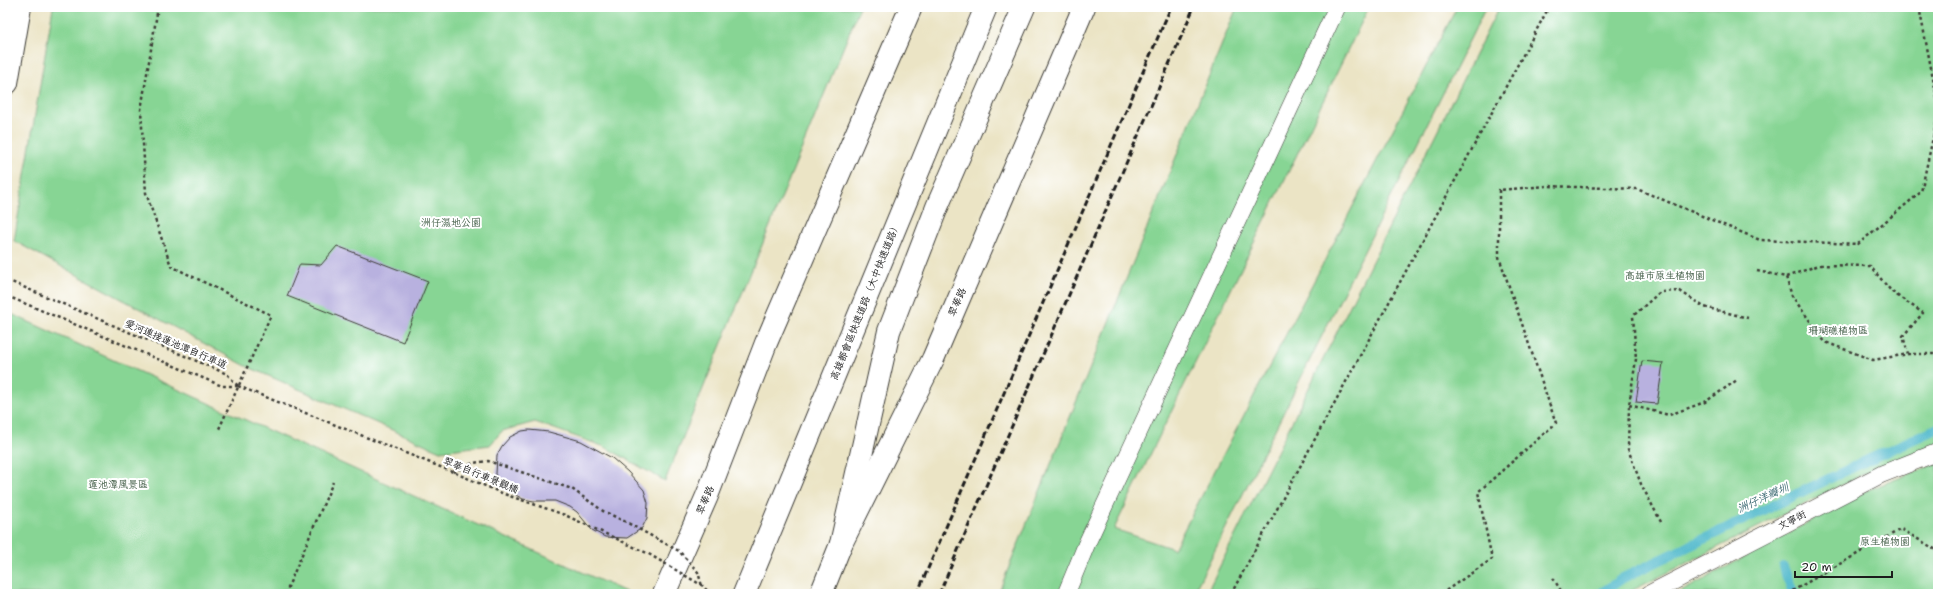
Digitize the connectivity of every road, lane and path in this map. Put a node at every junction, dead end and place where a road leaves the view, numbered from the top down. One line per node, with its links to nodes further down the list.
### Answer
1 (20, 7): 10 (main road)
2 (158, 7): 21 (path)
3 (911, 7): 35 (main road, 翠華路)
4 (986, 7): 32 (main road, 高雄都會區快速道路（大中快速道路）)
5 (1024, 7): 28 (main road)
6 (1084, 7): 28 (main road, 翠華路)
7 (1336, 7): 38 (lane)
8 (1549, 7): 39 (path)
9 (1919, 7): 11 (path)
10 (7, 83)
11 (1938, 102)
12 (1938, 114): 40 (path)
13 (1757, 271): 14 (path)
14 (1786, 277): 18 (path); 18 (path)
15 (7, 280): 21 (path, 愛河連接蓮池潭自行車道)
16 (7, 296): 21 (path, 愛河連接蓮池潭自行車道)
17 (1748, 318): 22 (path)
18 (1908, 354): 19 (path)
19 (1938, 354)
20 (1737, 380): 22 (path)
21 (238, 386): 23 (path); 25 (path, 翠華自行車景觀橋, bridge)
22 (1629, 405): 27 (path)
23 (218, 431)
24 (1938, 452): 41 (lane, 文寧街)
25 (453, 472): 31 (path, 翠華自行車景觀橋, bridge); 31 (path, bridge)
26 (333, 482): 34 (path)
27 (1661, 522)
28 (841, 544): 37 (main road, 翠華路)
29 (1938, 551): 42 (path)
30 (1553, 578): 33 (path)
31 (703, 586): 36 (path, 翠華自行車景觀橋, bridge)
32 (746, 588)
33 (1562, 593)
34 (285, 594)
35 (664, 594)
36 (710, 594)
37 (821, 594)
38 (1066, 594)
39 (1231, 594)
40 (1441, 594)
41 (1649, 594)
42 (1787, 594)

